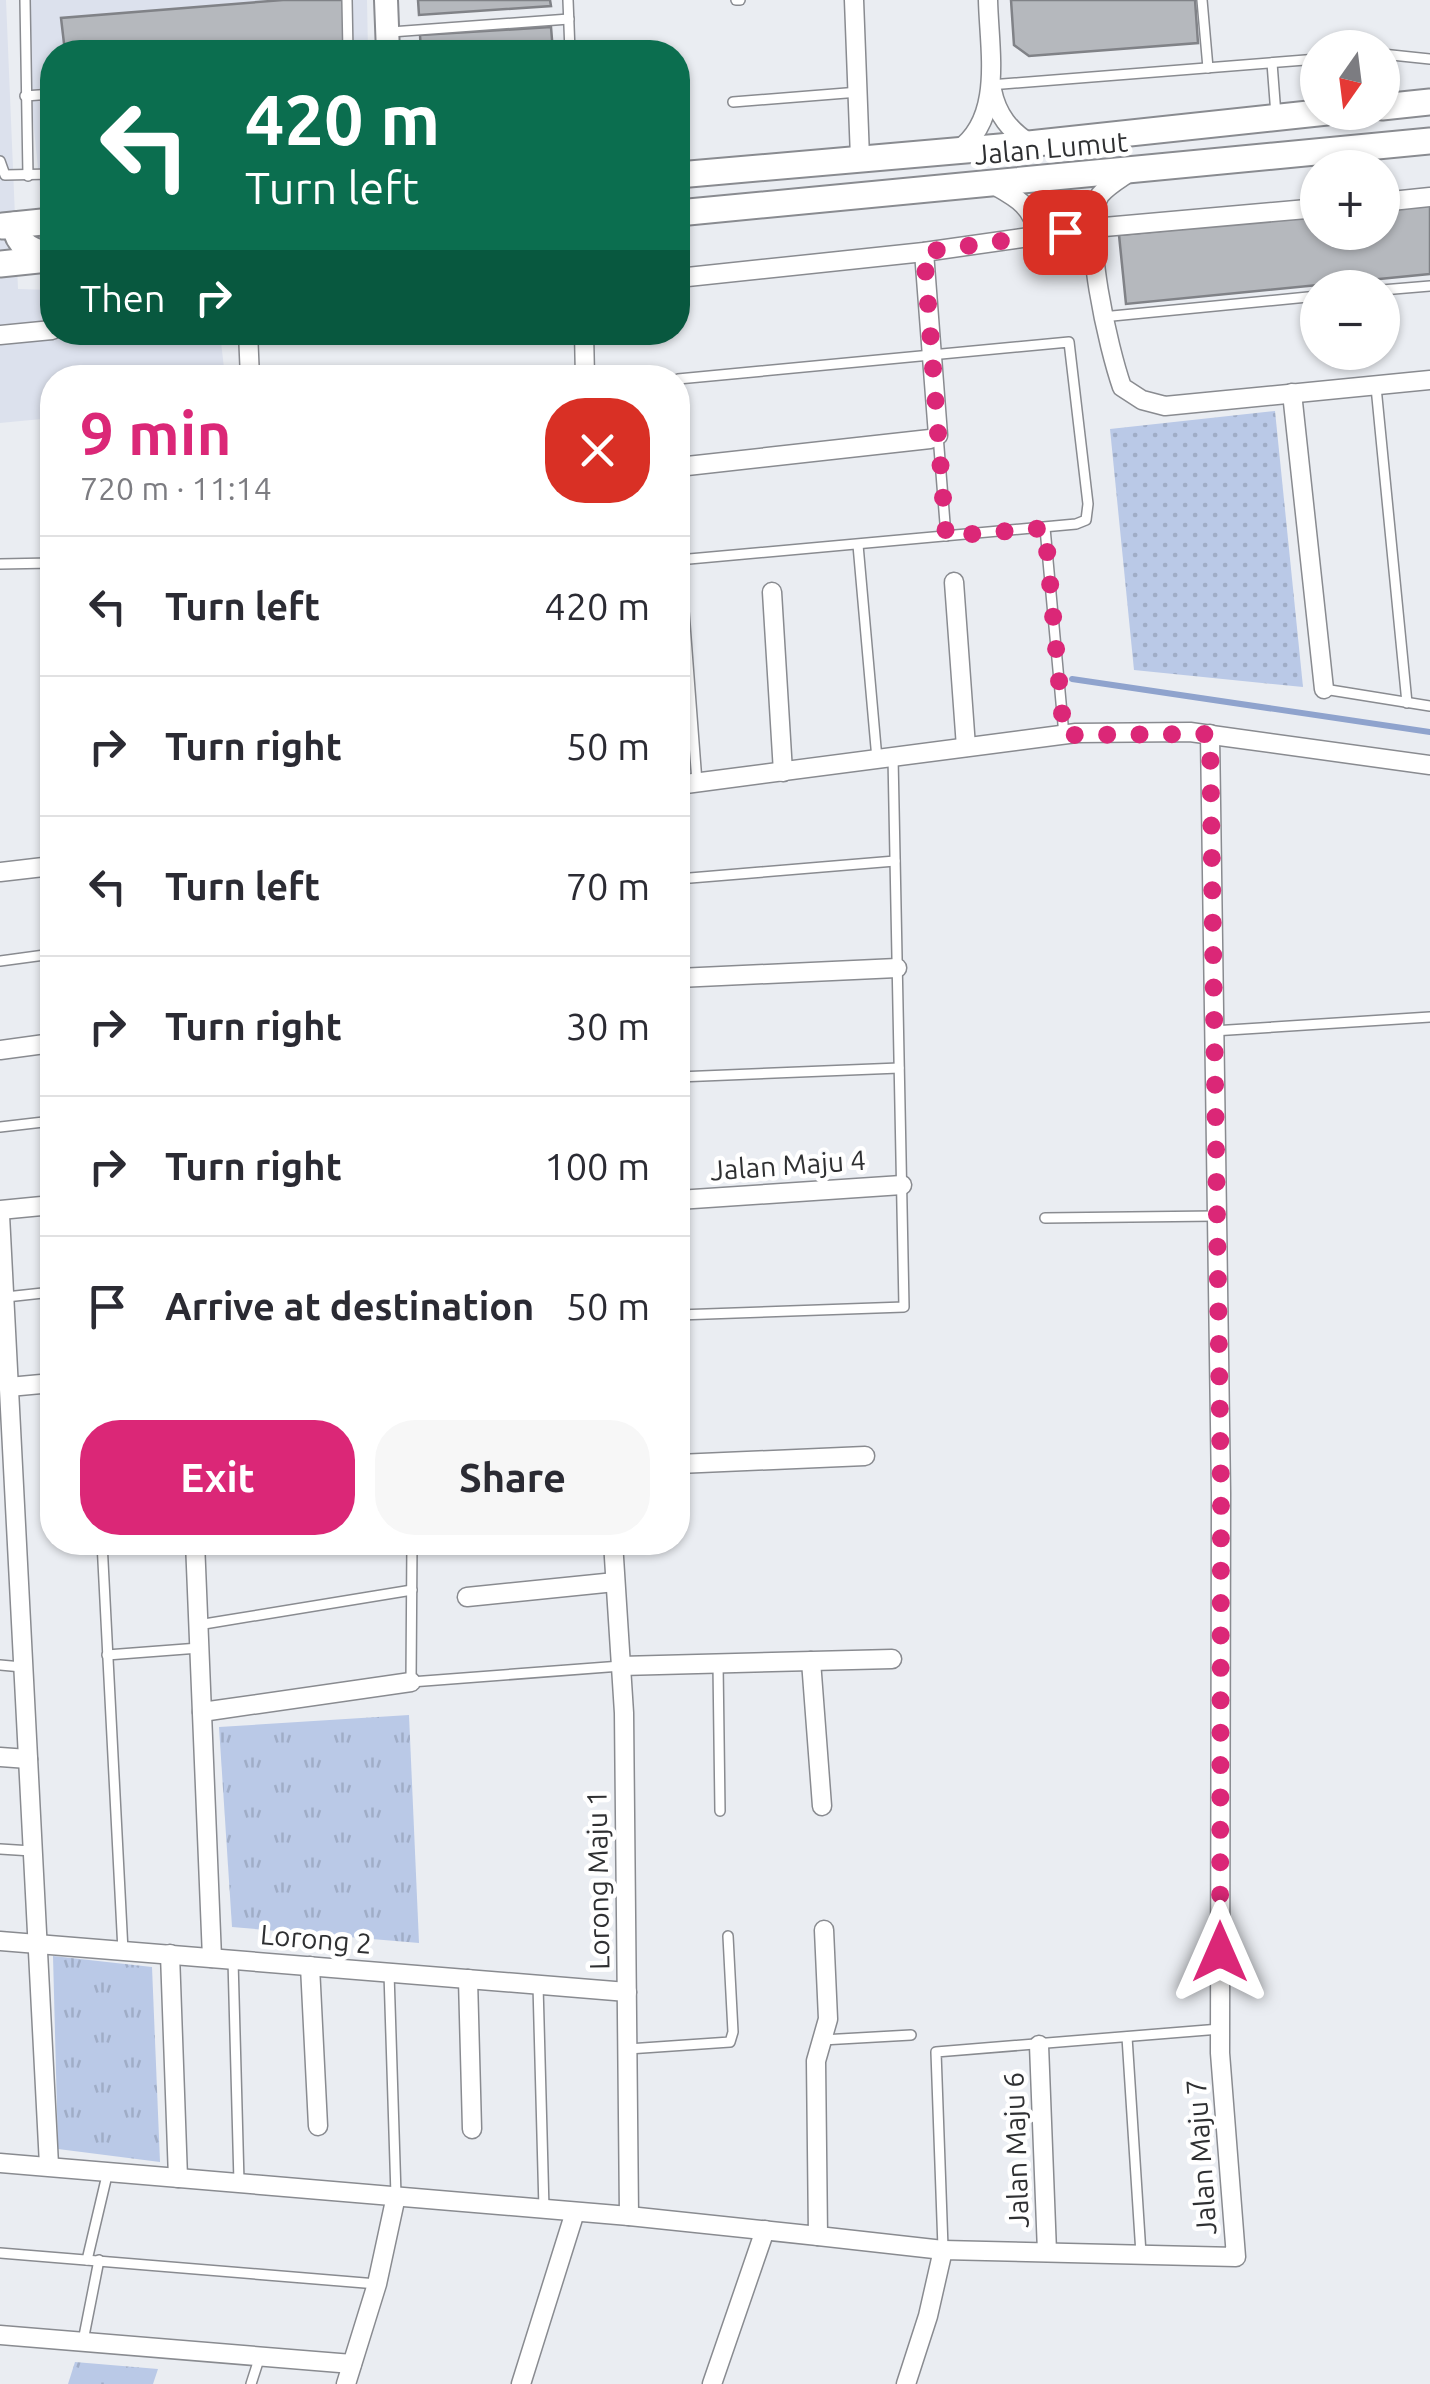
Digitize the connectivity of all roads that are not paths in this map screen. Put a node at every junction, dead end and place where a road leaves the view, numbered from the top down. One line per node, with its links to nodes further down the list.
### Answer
1 (25, 0): 21 (lane)
2 (347, 0): 9 (lane)
3 (386, 0): 10 (street)
4 (568, 0): 8 (lane)
5 (854, 0): 19 (street)
6 (988, 0): 18 (street)
7 (1202, 0): 17 (lane)
8 (568, 18): 11 (lane); 12 (lane)
9 (348, 40)
10 (388, 40)
11 (403, 40)
12 (569, 40)
13 (1400, 56): 14 (lane)
14 (1430, 59)
15 (1300, 61): 16 (lane)
16 (1272, 63): 17 (lane); 26 (lane)
17 (1208, 68): 18 (lane)
18 (990, 85): 28 (street); 29 (street)
19 (859, 92): 22 (lane); 30 (street)
20 (40, 95): 21 (lane)
21 (25, 96): 35 (lane)
22 (732, 102)
23 (1430, 102): 24 (main road)
24 (1400, 105)
25 (1300, 115): 26 (main road, Jalan Lumut)
26 (1276, 118): 28 (main road, Jalan Lumut)
27 (1430, 141): 32 (main road, Jalan Lumut)
28 (1031, 144): 29 (main road, Jalan Lumut)
29 (958, 150): 30 (main road, Jalan Lumut)
30 (860, 158): 33 (main road, Jalan Lumut)
31 (0, 161): 35 (lane)
32 (1131, 171): 36 (main road, Jalan Lumut); 43 (street)
33 (690, 174)
34 (40, 175): 35 (lane)
35 (28, 176)
36 (992, 184): 40 (main road, Jalan Lumut); 44 (street)
37 (1430, 198): 38 (street)
38 (1400, 200)
39 (1300, 210): 43 (street)
40 (690, 213)
41 (40, 222): 42 (main road)
42 (8, 225): 46 (main road)
43 (1093, 228): 44 (street); 53 (street)
44 (1037, 234): 45 (street)
45 (924, 252): 49 (street); 56 (street)
46 (40, 253)
47 (40, 259): 48 (main road)
48 (0, 264)
49 (690, 277)
50 (1430, 286): 51 (lane)
51 (1400, 288)
52 (1300, 298): 53 (lane)
53 (1102, 317): 60 (street)
54 (40, 331): 55 (street)
55 (0, 334)
56 (933, 354): 57 (lane); 61 (street); 63 (lane)
57 (690, 378)
58 (1430, 380): 59 (street)
59 (1376, 386): 60 (street); 73 (lane)
60 (1292, 393): 71 (street)
61 (938, 435): 62 (street); 64 (lane)
62 (690, 466)
63 (1045, 528): 64 (lane); 76 (lane)
64 (946, 536): 65 (lane)
65 (858, 545): 66 (lane); 78 (lane)
66 (690, 559)
67 (40, 563): 68 (lane)
68 (0, 564)
69 (954, 582): 77 (street)
70 (772, 592): 80 (street)
71 (1324, 689): 73 (lane)
72 (690, 696): 81 (lane)
73 (1407, 702): 74 (lane)
74 (1430, 706)
75 (1210, 734): 76 (street); 79 (street); 92 (street, Jalan Maju 7)
76 (1064, 735): 77 (street)
77 (966, 748): 78 (street)
78 (885, 758): 80 (street); 83 (lane)
79 (1430, 765)
80 (783, 772): 81 (street)
81 (697, 782): 82 (street)
82 (690, 783)
83 (895, 861): 86 (lane); 89 (lane)
84 (40, 867): 85 (street)
85 (0, 872)
86 (690, 878)
87 (40, 956): 88 (lane)
88 (0, 961)
89 (897, 968): 90 (street); 95 (lane)
90 (690, 977)
91 (1430, 1017): 92 (lane)
92 (1213, 1031): 102 (street, Jalan Maju 7)
93 (40, 1045): 94 (street)
94 (0, 1050)
95 (900, 1068): 96 (lane); 99 (lane)
96 (690, 1076)
97 (40, 1122): 98 (lane)
98 (0, 1127)
99 (902, 1185): 100 (street, Jalan Maju 4); 107 (lane)
100 (690, 1199)
101 (40, 1209): 103 (street)
102 (1216, 1216): 104 (lane); 150 (street, Jalan Maju 7)
103 (0, 1217): 106 (street)
104 (1045, 1218)
105 (40, 1294): 106 (lane)
106 (4, 1298): 109 (street)
107 (690, 1315)
108 (40, 1384): 109 (street)
109 (8, 1387): 116 (street)
110 (865, 1456): 111 (street)
111 (690, 1463)
112 (103, 1555): 122 (lane)
113 (195, 1555): 120 (street)
114 (412, 1555): 118 (lane)
115 (614, 1555): 117 (street, Lorong Maju 1)
116 (9, 1570): 128 (street)
117 (616, 1582): 119 (street); 127 (street, Lorong Maju 1)
118 (412, 1590): 120 (lane); 129 (lane)
119 (467, 1597)
120 (198, 1624): 121 (street)
121 (199, 1648): 122 (lane); 130 (street)
122 (107, 1656): 141 (lane)
123 (892, 1659): 124 (street)
124 (811, 1661): 125 (street); 133 (street)
125 (718, 1663): 127 (street); 134 (lane)
126 (0, 1665): 128 (lane)
127 (620, 1666): 129 (lane); 149 (street, Lorong Maju 1)
128 (23, 1667): 132 (street)
129 (412, 1682): 130 (street)
130 (202, 1712): 143 (street)
131 (0, 1757): 132 (street)
132 (28, 1759): 136 (street)
133 (822, 1806)
134 (720, 1811)
135 (0, 1848): 136 (lane)
136 (32, 1851): 140 (street)
137 (824, 1930): 153 (street)
138 (728, 1936): 155 (lane)
139 (0, 1941): 140 (street, Lorong 2)
140 (37, 1944): 141 (street, Lorong 2); 159 (street)
141 (123, 1951): 142 (street, Lorong 2)
142 (170, 1954): 143 (street, Lorong 2); 161 (street)
143 (212, 1958): 144 (street, Lorong 2)
144 (234, 1960): 145 (street, Lorong 2); 162 (lane)
145 (310, 1966): 146 (street, Lorong 2); 156 (street)
146 (389, 1973): 147 (street, Lorong 2); 163 (lane)
147 (468, 1979): 148 (street, Lorong 2); 157 (street)
148 (538, 1984): 149 (street, Lorong 2); 164 (lane)
149 (627, 1992): 155 (street, Lorong Maju 1)
150 (1220, 2029): 152 (lane); 172 (street, Jalan Maju 7)
151 (911, 2035): 153 (lane)
152 (1127, 2037): 154 (lane); 172 (lane)
153 (822, 2040): 168 (street)
154 (1039, 2045): 169 (lane); 171 (street, Jalan Maju 6)
155 (628, 2049): 166 (street, Lorong Maju 1)
156 (318, 2126)
157 (472, 2129)
158 (0, 2162): 159 (street)
159 (49, 2166): 160 (street)
160 (108, 2171): 161 (street); 173 (lane)
161 (178, 2178): 162 (street)
162 (239, 2183): 163 (street)
163 (396, 2196): 164 (street); 175 (street)
164 (544, 2209): 165 (street)
165 (575, 2212): 166 (street); 182 (street)
166 (629, 2216): 167 (street)
167 (765, 2230): 168 (street); 183 (street)
168 (818, 2236): 169 (street)
169 (943, 2250): 171 (street); 184 (street)
170 (0, 2252): 173 (lane)
171 (1047, 2252): 172 (street)
172 (1141, 2255)
173 (87, 2260): 174 (lane)
174 (99, 2260): 175 (lane); 177 (lane)
175 (376, 2284): 179 (street)
176 (0, 2335): 177 (street)
177 (82, 2342): 178 (street)
178 (260, 2356): 179 (street); 180 (lane)
179 (352, 2364): 181 (street)
180 (251, 2384)
181 (346, 2384)
182 (521, 2384)
183 (712, 2384)
184 (906, 2384)

